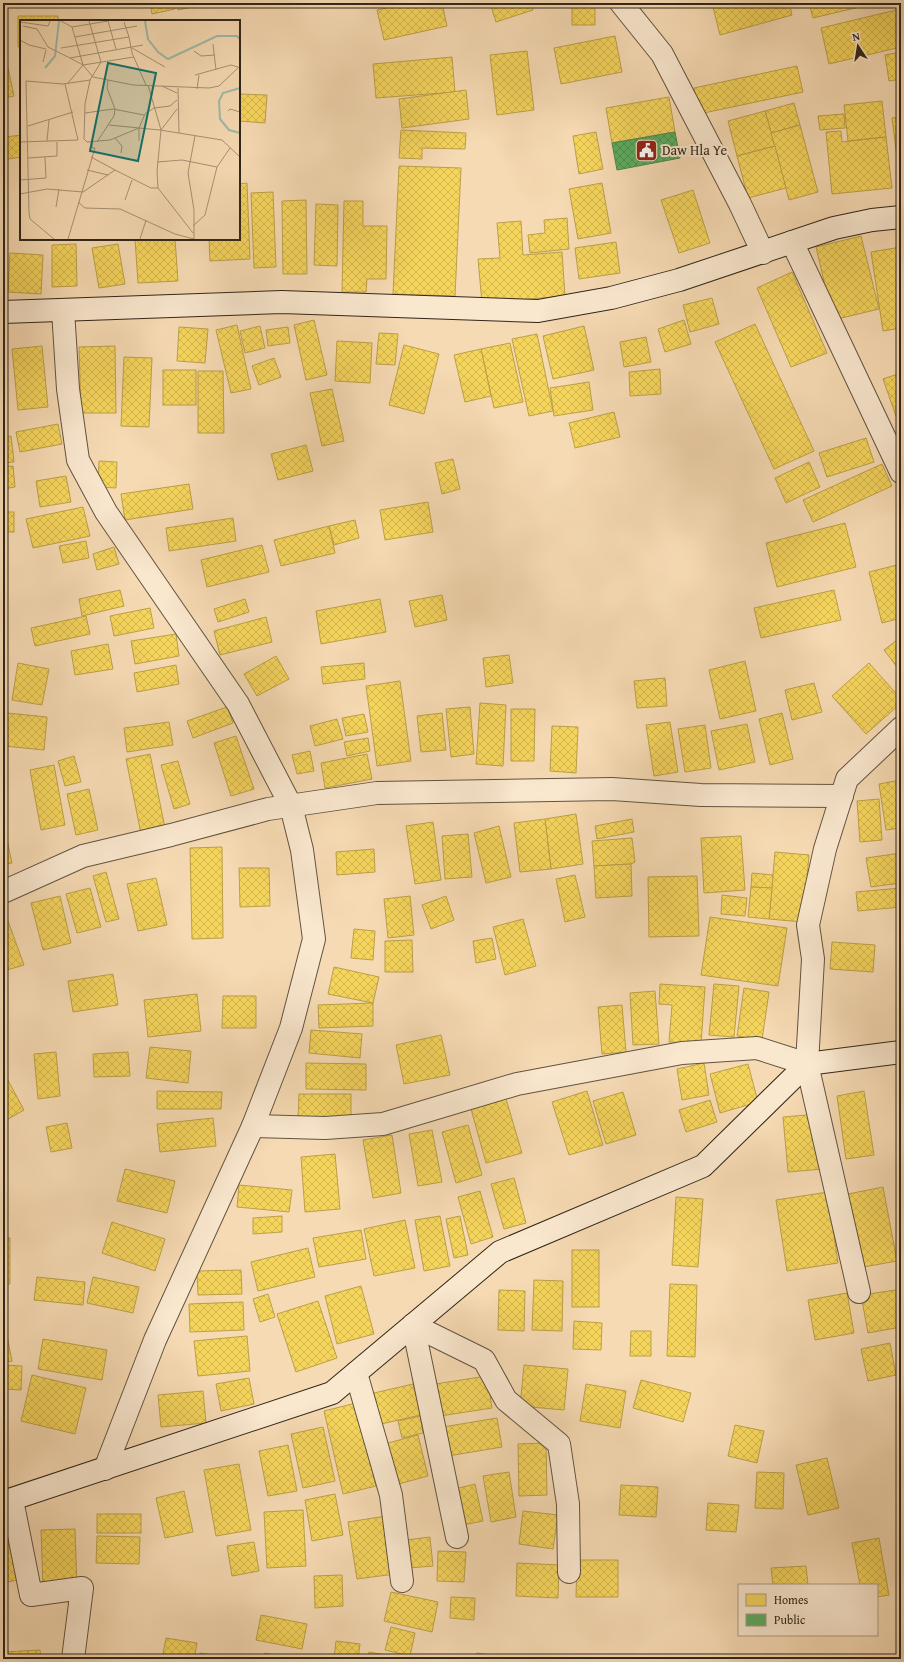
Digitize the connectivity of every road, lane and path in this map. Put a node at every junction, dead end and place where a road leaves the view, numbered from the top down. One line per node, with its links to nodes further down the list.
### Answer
1 (621, 3): 4 (street)
2 (901, 217): 3 (street)
3 (792, 242): 4 (street); 7 (street)
4 (763, 253): 5 (street)
5 (63, 310): 6 (street); 10 (street)
6 (3, 312)
7 (901, 472)
8 (901, 728): 9 (street)
9 (842, 796): 10 (street); 13 (street)
10 (291, 806): 11 (street); 14 (street)
11 (3, 892)
12 (901, 1052): 13 (street)
13 (807, 1064): 14 (street); 15 (street); 16 (street)
14 (253, 1126): 18 (street)
15 (859, 1292)
16 (413, 1325): 17 (street); 20 (street); 21 (street)
17 (356, 1372): 18 (street); 22 (street)
18 (105, 1469): 19 (street)
19 (8, 1501): 23 (street)
20 (457, 1538)
21 (569, 1572)
22 (402, 1580)
23 (73, 1659)

